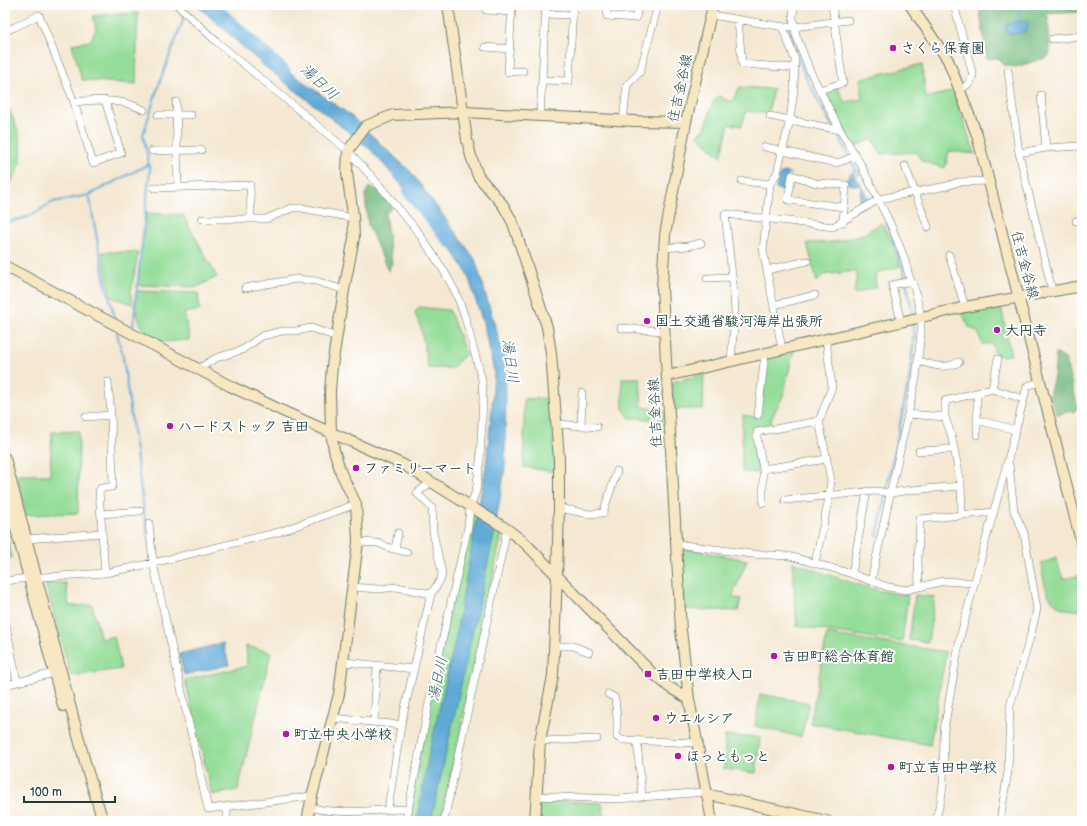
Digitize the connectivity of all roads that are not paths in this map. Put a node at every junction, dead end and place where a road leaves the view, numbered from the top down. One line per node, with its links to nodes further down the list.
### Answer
1 (177, 5): 54 (street)
2 (448, 5): 38 (street)
3 (546, 5): 15 (street)
4 (573, 5): 16 (street)
5 (607, 5): 6 (street)
6 (638, 5)
7 (658, 5): 45 (street)
8 (794, 5): 21 (street)
9 (832, 5): 19 (street)
10 (910, 5): 32 (street, 住吉金谷線)
11 (954, 5): 32 (street)
12 (512, 8): 13 (street); 26 (street)
13 (486, 10)
14 (712, 10): 17 (street); 46 (street, 住吉金谷線)
15 (545, 14): 16 (street); 30 (street)
16 (573, 15): 30 (street)
17 (738, 20): 20 (street); 27 (street)
18 (848, 20): 19 (street)
19 (834, 21): 21 (street); 31 (street)
20 (783, 26): 21 (street); 27 (street)
21 (793, 27): 31 (street)
22 (5, 31): 35 (street)
23 (1082, 36): 24 (street)
24 (1052, 39)
25 (485, 47): 26 (street)
26 (510, 49): 28 (street)
27 (795, 68): 44 (street)
28 (523, 71)
29 (1008, 71): 56 (street)
30 (542, 80): 42 (street)
31 (819, 90): 47 (street)
32 (960, 90): 60 (street, 住吉金谷線)
33 (1041, 95): 50 (street)
34 (105, 100): 35 (street); 35 (street); 37 (street)
35 (74, 102)
36 (176, 102): 40 (street)
37 (144, 110)
38 (464, 112): 42 (street); 54 (street); 117 (street)
39 (158, 115): 40 (street)
40 (177, 115): 41 (street); 53 (street)
41 (191, 115)
42 (540, 116): 45 (street)
43 (770, 116): 44 (street)
44 (790, 120): 47 (street); 55 (street)
45 (623, 121): 46 (street)
46 (686, 122): 74 (street, 住吉金谷線)
47 (839, 130): 57 (street)
48 (1080, 146): 50 (street)
49 (765, 147): 55 (street)
50 (1046, 148): 56 (street)
51 (201, 150): 53 (street)
52 (152, 151): 53 (street)
53 (178, 151): 62 (street)
54 (348, 151): 67 (street); 139 (street)
55 (782, 151): 57 (street); 61 (street)
56 (1019, 153): 85 (street)
57 (855, 156): 65 (street)
58 (905, 166): 64 (street)
59 (742, 181): 61 (street)
60 (989, 181): 64 (street); 87 (street, 住吉金谷線)
61 (770, 184): 68 (street)
62 (178, 187): 63 (street); 70 (street)
63 (154, 188)
64 (916, 192): 65 (street); 72 (street)
65 (879, 199): 71 (street); 81 (street)
66 (844, 207): 66 (street); 71 (street)
67 (353, 218): 70 (street); 84 (street)
68 (767, 218): 71 (street); 78 (street); 79 (street)
69 (202, 219): 70 (street)
70 (251, 219)
71 (843, 222)
72 (928, 227)
73 (701, 243): 74 (street)
74 (664, 248): 93 (street, 住吉金谷線)
75 (949, 255): 89 (street)
76 (807, 261): 78 (street)
77 (5, 266): 102 (street)
78 (767, 270): 88 (street)
79 (731, 277): 80 (street); 99 (street)
80 (707, 278)
81 (909, 281): 90 (street); 91 (street)
82 (1082, 286): 85 (street)
83 (245, 288): 84 (street)
84 (344, 290): 94 (street)
85 (1052, 290): 87 (street)
86 (815, 295): 88 (street)
87 (1019, 296): 89 (street); 105 (street, 住吉金谷線)
88 (774, 305): 96 (street)
89 (965, 307): 90 (street)
90 (921, 317): 91 (street); 100 (street)
91 (901, 322): 95 (street)
92 (620, 328): 93 (street)
93 (664, 331): 103 (street, 住吉金谷線)
94 (337, 337): 102 (street); 121 (street)
95 (826, 339): 96 (street); 116 (street)
96 (782, 349): 97 (street)
97 (765, 354): 99 (street); 112 (street)
98 (998, 359): 106 (street)
99 (731, 361): 103 (street)
100 (918, 361): 101 (street); 110 (street)
101 (960, 362)
102 (198, 369): 121 (street)
103 (667, 376): 151 (street, 住吉金谷線)
104 (108, 382): 111 (street)
105 (1040, 382): 109 (street); 152 (street, 住吉金谷線)
106 (992, 389): 108 (street); 109 (street)
107 (582, 393): 118 (street)
108 (977, 393): 114 (street); 115 (street)
109 (1023, 399): 120 (street)
110 (908, 414): 114 (street); 134 (street)
111 (111, 415): 113 (street); 143 (street)
112 (758, 415)
113 (86, 417)
114 (945, 417): 123 (street)
115 (977, 420): 120 (street); 122 (street)
116 (819, 421): 126 (street); 128 (street)
117 (556, 424): 118 (street); 140 (street)
118 (581, 426): 119 (street)
119 (596, 427)
120 (1016, 430): 127 (street)
121 (331, 433): 130 (street); 138 (street)
122 (977, 436)
123 (954, 449): 124 (street); 131 (street)
124 (920, 451)
125 (5, 458): 149 (street)
126 (827, 459): 128 (street); 135 (street)
127 (1008, 460): 142 (street); 204 (street)
128 (763, 470): 137 (street)
129 (617, 471): 140 (street)
130 (430, 482): 139 (street); 166 (street)
131 (961, 486): 134 (street); 144 (street)
132 (5, 488): 160 (street)
133 (867, 492): 134 (street); 135 (street); 158 (street)
134 (888, 493): 162 (street)
135 (830, 496): 136 (street); 156 (street)
136 (785, 500)
137 (763, 502)
138 (356, 504): 150 (street); 155 (street)
139 (470, 507): 146 (street); 192 (street)
140 (559, 508): 159 (street)
141 (140, 511): 143 (street)
142 (994, 512): 144 (street); 163 (street)
143 (101, 514): 147 (street)
144 (962, 515): 165 (street)
145 (149, 523): 155 (street)
146 (505, 528): 159 (street); 199 (street)
147 (102, 533): 149 (street); 157 (street)
148 (398, 533): 153 (street)
149 (27, 539): 160 (street)
150 (358, 542): 153 (street); 164 (street)
151 (676, 544): 156 (street); 177 (street, 住吉金谷線)
152 (1082, 545)
153 (395, 549): 154 (street)
154 (407, 552)
155 (153, 563): 157 (street); 189 (street)
156 (815, 563): 158 (street)
157 (105, 573): 160 (street)
158 (852, 574): 162 (street)
159 (557, 575): 168 (street); 177 (street)
160 (32, 577): 161 (street); 173 (street); 195 (street)
161 (5, 581)
162 (871, 581): 165 (street)
163 (974, 583): 165 (street); 203 (street)
164 (352, 587): 166 (street); 170 (street)
165 (919, 587)
166 (431, 594): 172 (street)
167 (5, 620): 174 (street)
168 (555, 646): 169 (street); 182 (street)
169 (590, 652)
170 (344, 662): 171 (street); 178 (street)
171 (377, 666): 172 (street); 179 (street)
172 (414, 669): 180 (street)
173 (54, 673): 174 (street); 194 (street)
174 (17, 682): 175 (street)
175 (5, 685)
176 (608, 694): 183 (street)
177 (689, 699): 184 (street, 住吉金谷線)
178 (333, 718): 179 (street); 186 (street)
179 (374, 722): 180 (street)
180 (401, 726): 191 (street)
181 (597, 738): 182 (street)
182 (540, 741): 187 (street)
183 (637, 741): 184 (street); 188 (street)
184 (697, 743): 185 (street, 住吉金谷線)
185 (705, 793): 188 (street); 193 (street); 201 (street, 住吉金谷線)
186 (312, 796): 189 (street); 190 (street)
187 (536, 796): 188 (street); 200 (street)
188 (642, 797)
189 (227, 806): 196 (street)
190 (310, 807): 191 (street); 197 (street)
191 (388, 809): 192 (street)
192 (409, 809): 198 (street)
193 (801, 818): 202 (street)
194 (97, 821)
195 (103, 821)
196 (226, 821)
197 (307, 821)
198 (406, 821)
199 (444, 821)
200 (535, 821)
201 (712, 821)
202 (828, 821)
203 (935, 821)
204 (1000, 821)

